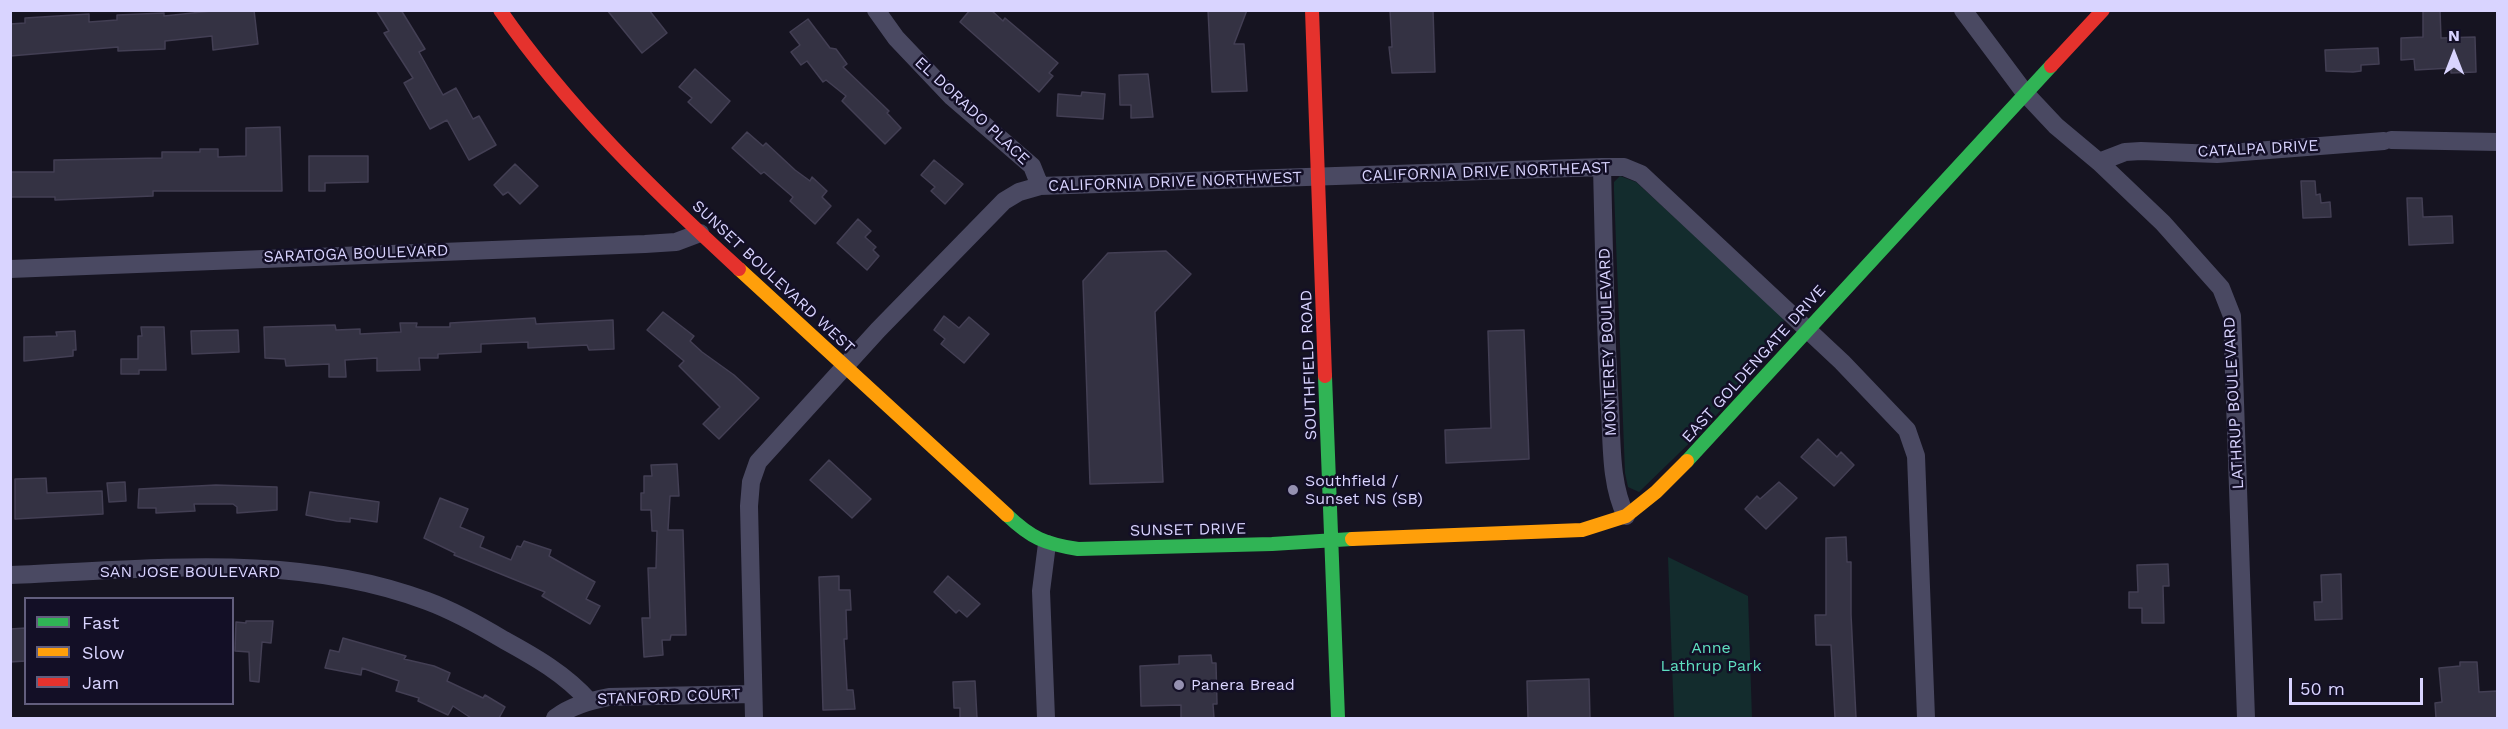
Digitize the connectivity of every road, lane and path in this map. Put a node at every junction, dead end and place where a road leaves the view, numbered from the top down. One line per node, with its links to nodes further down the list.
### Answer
1 (500, 10): 12 (street, SUNSET BOULEVARD WEST)
2 (876, 10): 11 (street, EL DORADO PLACE)
3 (1312, 10): 10 (street, SOUTHFIELD ROAD)
4 (1963, 10): 6 (street, LATHRUP BOULEVARD)
5 (2103, 10): 6 (street, EAST GOLDENGATE DRIVE)
6 (2025, 93): 8 (street, LATHRUP BOULEVARD); 14 (street, EAST GOLDENGATE DRIVE)
7 (2498, 142): 8 (street, CATALPA DRIVE)
8 (2099, 162): 27 (street, LATHRUP BOULEVARD)
9 (1602, 167): 10 (street, CALIFORNIA DRIVE NORTHEAST); 14 (street, CALIFORNIA DRIVE NORTHEAST); 16 (street, MONTEREY BOULEVARD)
10 (1319, 178): 11 (street, CALIFORNIA DRIVE NORTHWEST); 17 (street, SOUTHFIELD ROAD)
11 (1040, 186): 15 (street, CALIFORNIA DRIVE NORTHWEST)
12 (700, 233): 13 (street, SARATOGA BOULEVARD); 15 (street, SUNSET BOULEVARD WEST)
13 (10, 268)
14 (1808, 327): 16 (street, EAST GOLDENGATE DRIVE); 26 (street, CALIFORNIA DRIVE NORTHEAST)
15 (845, 367): 18 (street, SUNSET BOULEVARD WEST); 20 (street, CALIFORNIA DRIVE NORTHWEST)
16 (1626, 516): 17 (street, EAST GOLDENGATE DRIVE)
17 (1331, 539): 18 (street, SUNSET DRIVE); 25 (street, SOUTHFIELD ROAD)
18 (1047, 544): 24 (street)
19 (10, 575): 21 (street, SAN JOSE BOULEVARD)
20 (753, 694): 21 (street, STANFORD COURT); 23 (street, CALIFORNIA DRIVE NORTHWEST)
21 (589, 701): 22 (street, STANFORD COURT)
22 (555, 718)
23 (754, 718)
24 (1046, 718)
25 (1338, 718)
26 (1926, 718)
27 (2246, 718)

